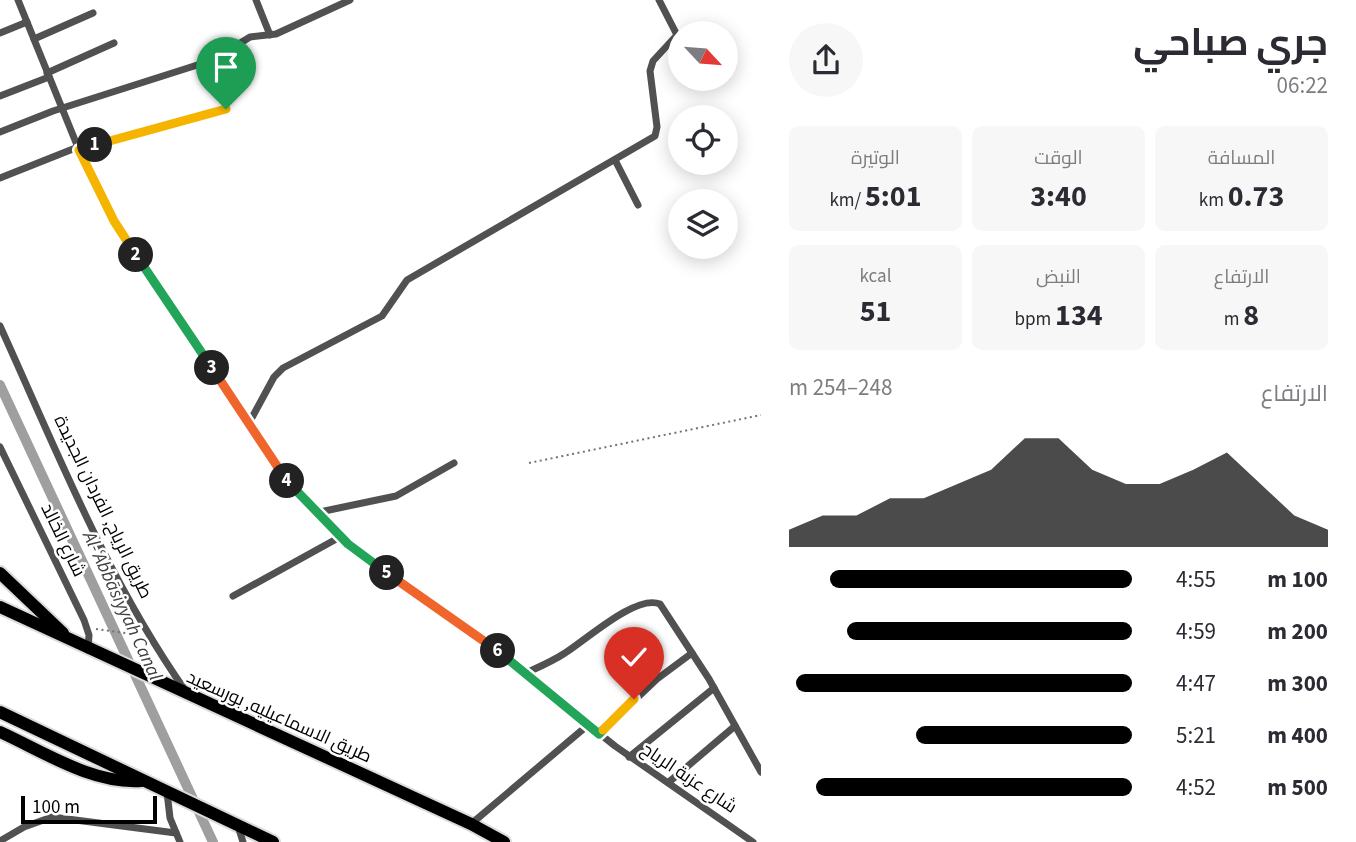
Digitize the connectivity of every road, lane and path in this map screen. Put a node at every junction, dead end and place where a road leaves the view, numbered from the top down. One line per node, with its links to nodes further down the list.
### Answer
1 (29, 0): 5 (street)
2 (256, 0): 9 (street)
3 (350, 0): 9 (street)
4 (659, 0): 18 (street)
5 (19, 2): 7 (street, شارع عزبة الرياح)
6 (93, 13): 10 (street)
7 (27, 22): 8 (street); 10 (street, شارع عزبة الرياح)
8 (0, 33)
9 (270, 36): 14 (street)
10 (34, 39): 12 (street, شارع عزبة الرياح)
11 (114, 43): 12 (street)
12 (48, 75): 13 (street); 14 (street, شارع عزبة الرياح)
13 (0, 96)
14 (62, 109): 16 (street); 17 (street, شارع عزبة الرياح)
15 (226, 109): 17 (street)
16 (0, 132)
17 (78, 149): 19 (street); 23 (street, شارع عزبة الرياح)
18 (615, 160): 20 (street); 23 (street)
19 (0, 178)
20 (638, 205)
21 (0, 326): 39 (street, طريق الرياح, الفردان الجديدة)
22 (761, 415): 26 (path)
23 (248, 424): 27 (street, شارع عزبة الرياح)
24 (0, 447): 35 (street, شارع الخالد)
25 (454, 463): 27 (street)
26 (529, 463)
27 (315, 513): 28 (street, شارع عزبة الرياح)
28 (341, 537): 30 (street); 37 (street, شارع عزبة الرياح)
29 (0, 573): 34 (highway)
30 (233, 596)
31 (0, 607): 34 (highway, طريق الاسماعيليه, بورسعيد)
32 (95, 629): 33 (path)
33 (137, 634)
34 (73, 643): 35 (highway, طريق الاسماعيليه, بورسعيد)
35 (88, 650): 39 (highway, طريق الاسماعيليه, بورسعيد)
36 (692, 653): 37 (street); 38 (street); 44 (street)
37 (526, 673): 41 (street, شارع عزبة الرياح)
38 (714, 688): 42 (street); 46 (street)
39 (185, 693): 51 (highway, طريق الاسماعيليه, بورسعيد)
40 (0, 712): 48 (highway)
41 (588, 725): 44 (street, شارع عزبة الرياح); 51 (street)
42 (735, 726): 45 (street); 49 (street)
43 (0, 732): 48 (highway)
44 (599, 734): 46 (street, شارع عزبة الرياح)
45 (757, 755): 47 (street)
46 (629, 757): 49 (street, شارع عزبة الرياح)
47 (761, 772)
48 (145, 781): 50 (highway)
49 (669, 782): 59 (street, شارع عزبة الرياح)
50 (167, 792): 52 (highway); 53 (street)
51 (471, 824): 58 (highway, طريق الاسماعيليه, بورسعيد)
52 (238, 825): 56 (street); 57 (highway)
53 (176, 833): 54 (street); 55 (street)
54 (0, 841)
55 (180, 842)
56 (243, 842)
57 (273, 842)
58 (504, 842)
59 (752, 842)

